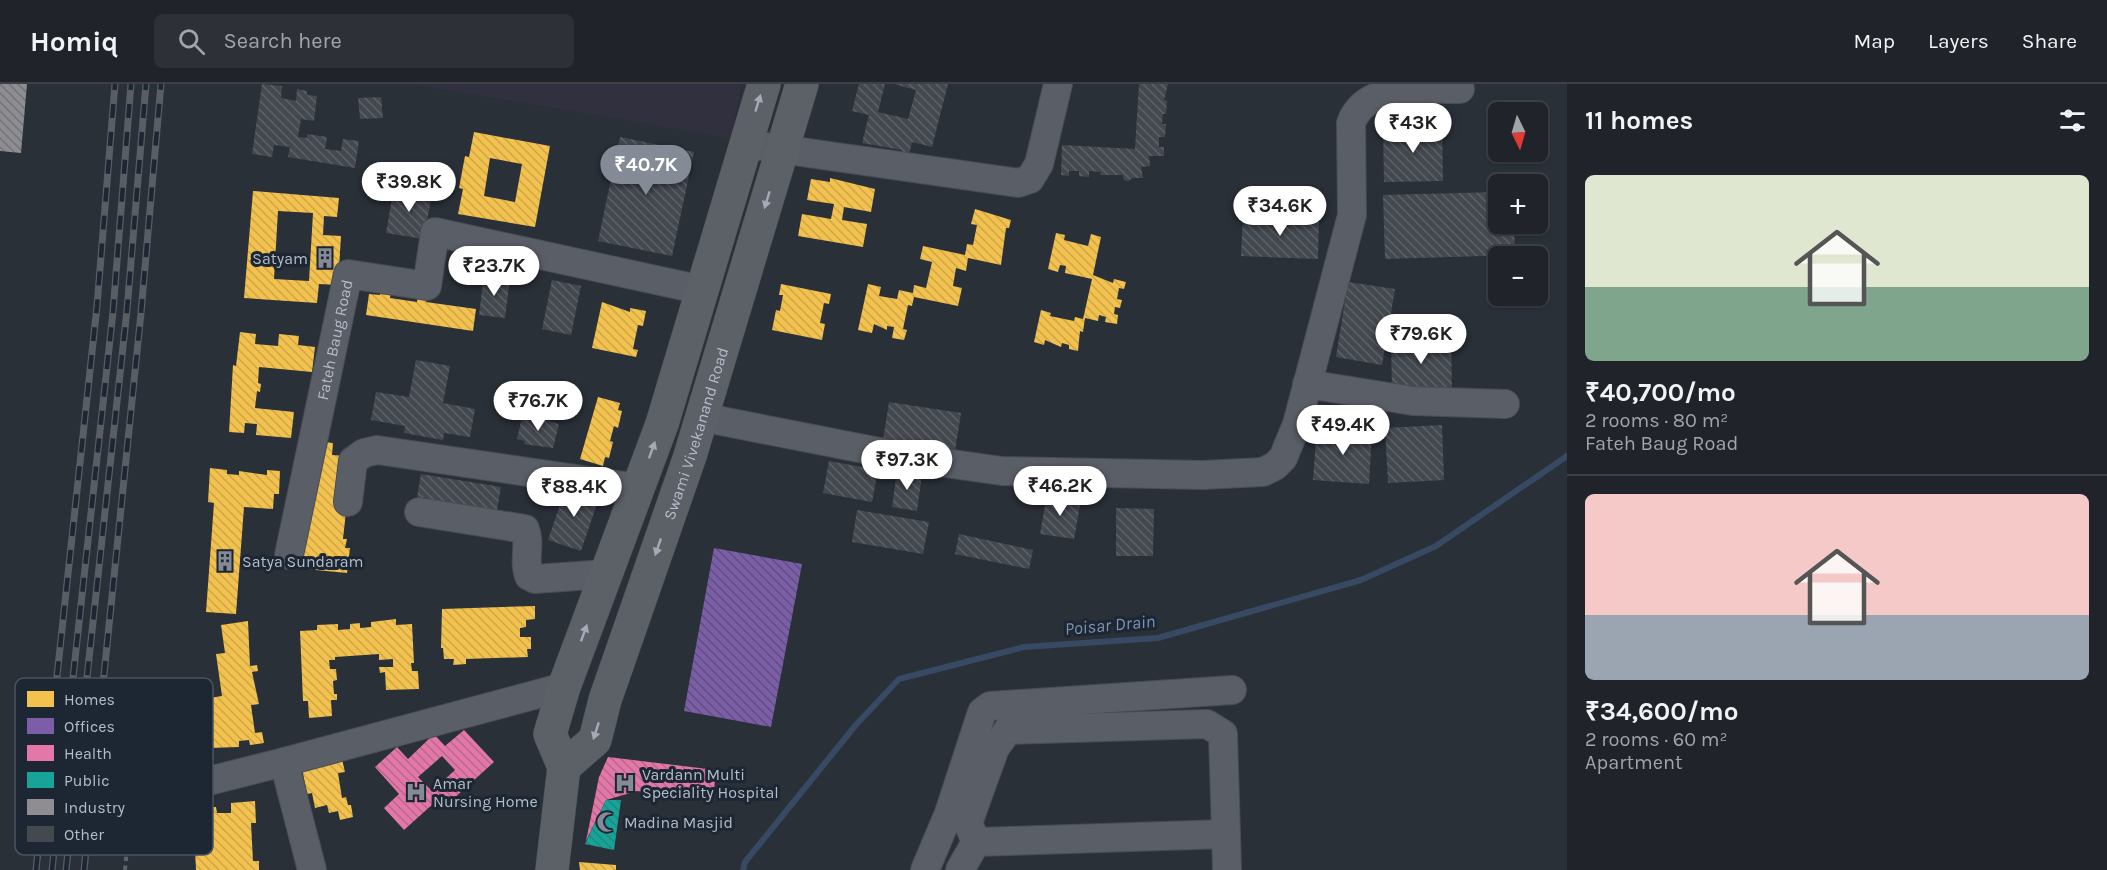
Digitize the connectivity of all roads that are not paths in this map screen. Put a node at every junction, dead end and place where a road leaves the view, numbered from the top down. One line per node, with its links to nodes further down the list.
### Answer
1 (764, 84): 5 (main road, Swami Vivekanand Road, one-way to 1)
2 (802, 84): 6 (main road, Swami Vivekanand Road)
3 (1058, 84): 6 (street)
4 (1460, 89): 8 (street)
5 (746, 144): 6 (street); 7 (main road, Swami Vivekanand Road)
6 (782, 150): 10 (main road, Swami Vivekanand Road, one-way to 10)
7 (702, 290): 11 (main road, Swami Vivekanand Road, one-way to 7); 14 (street, Fateh Baug Road)
8 (1307, 384): 9 (street); 10 (street)
9 (1505, 404)
10 (701, 417): 19 (main road, Swami Vivekanand Road, one-way to 19)
11 (638, 488): 12 (street); 15 (main road, Swami Vivekanand Road)
12 (348, 502)
13 (419, 512): 15 (street)
14 (289, 555)
15 (606, 574): 16 (main road, Swami Vivekanand Road, one-way to 15)
16 (564, 687): 18 (street); 19 (main road, Swami Vivekanand Road)
17 (1232, 690): 25 (street)
18 (284, 762): 20 (street); 23 (street)
19 (564, 767): 24 (main road, Swami Vivekanand Road)
20 (213, 780)
21 (1226, 834): 22 (street); 22 (street); 27 (street)
22 (976, 842): 26 (street)
23 (312, 870)
24 (552, 870)
25 (925, 870)
26 (960, 870)
27 (1227, 870)

